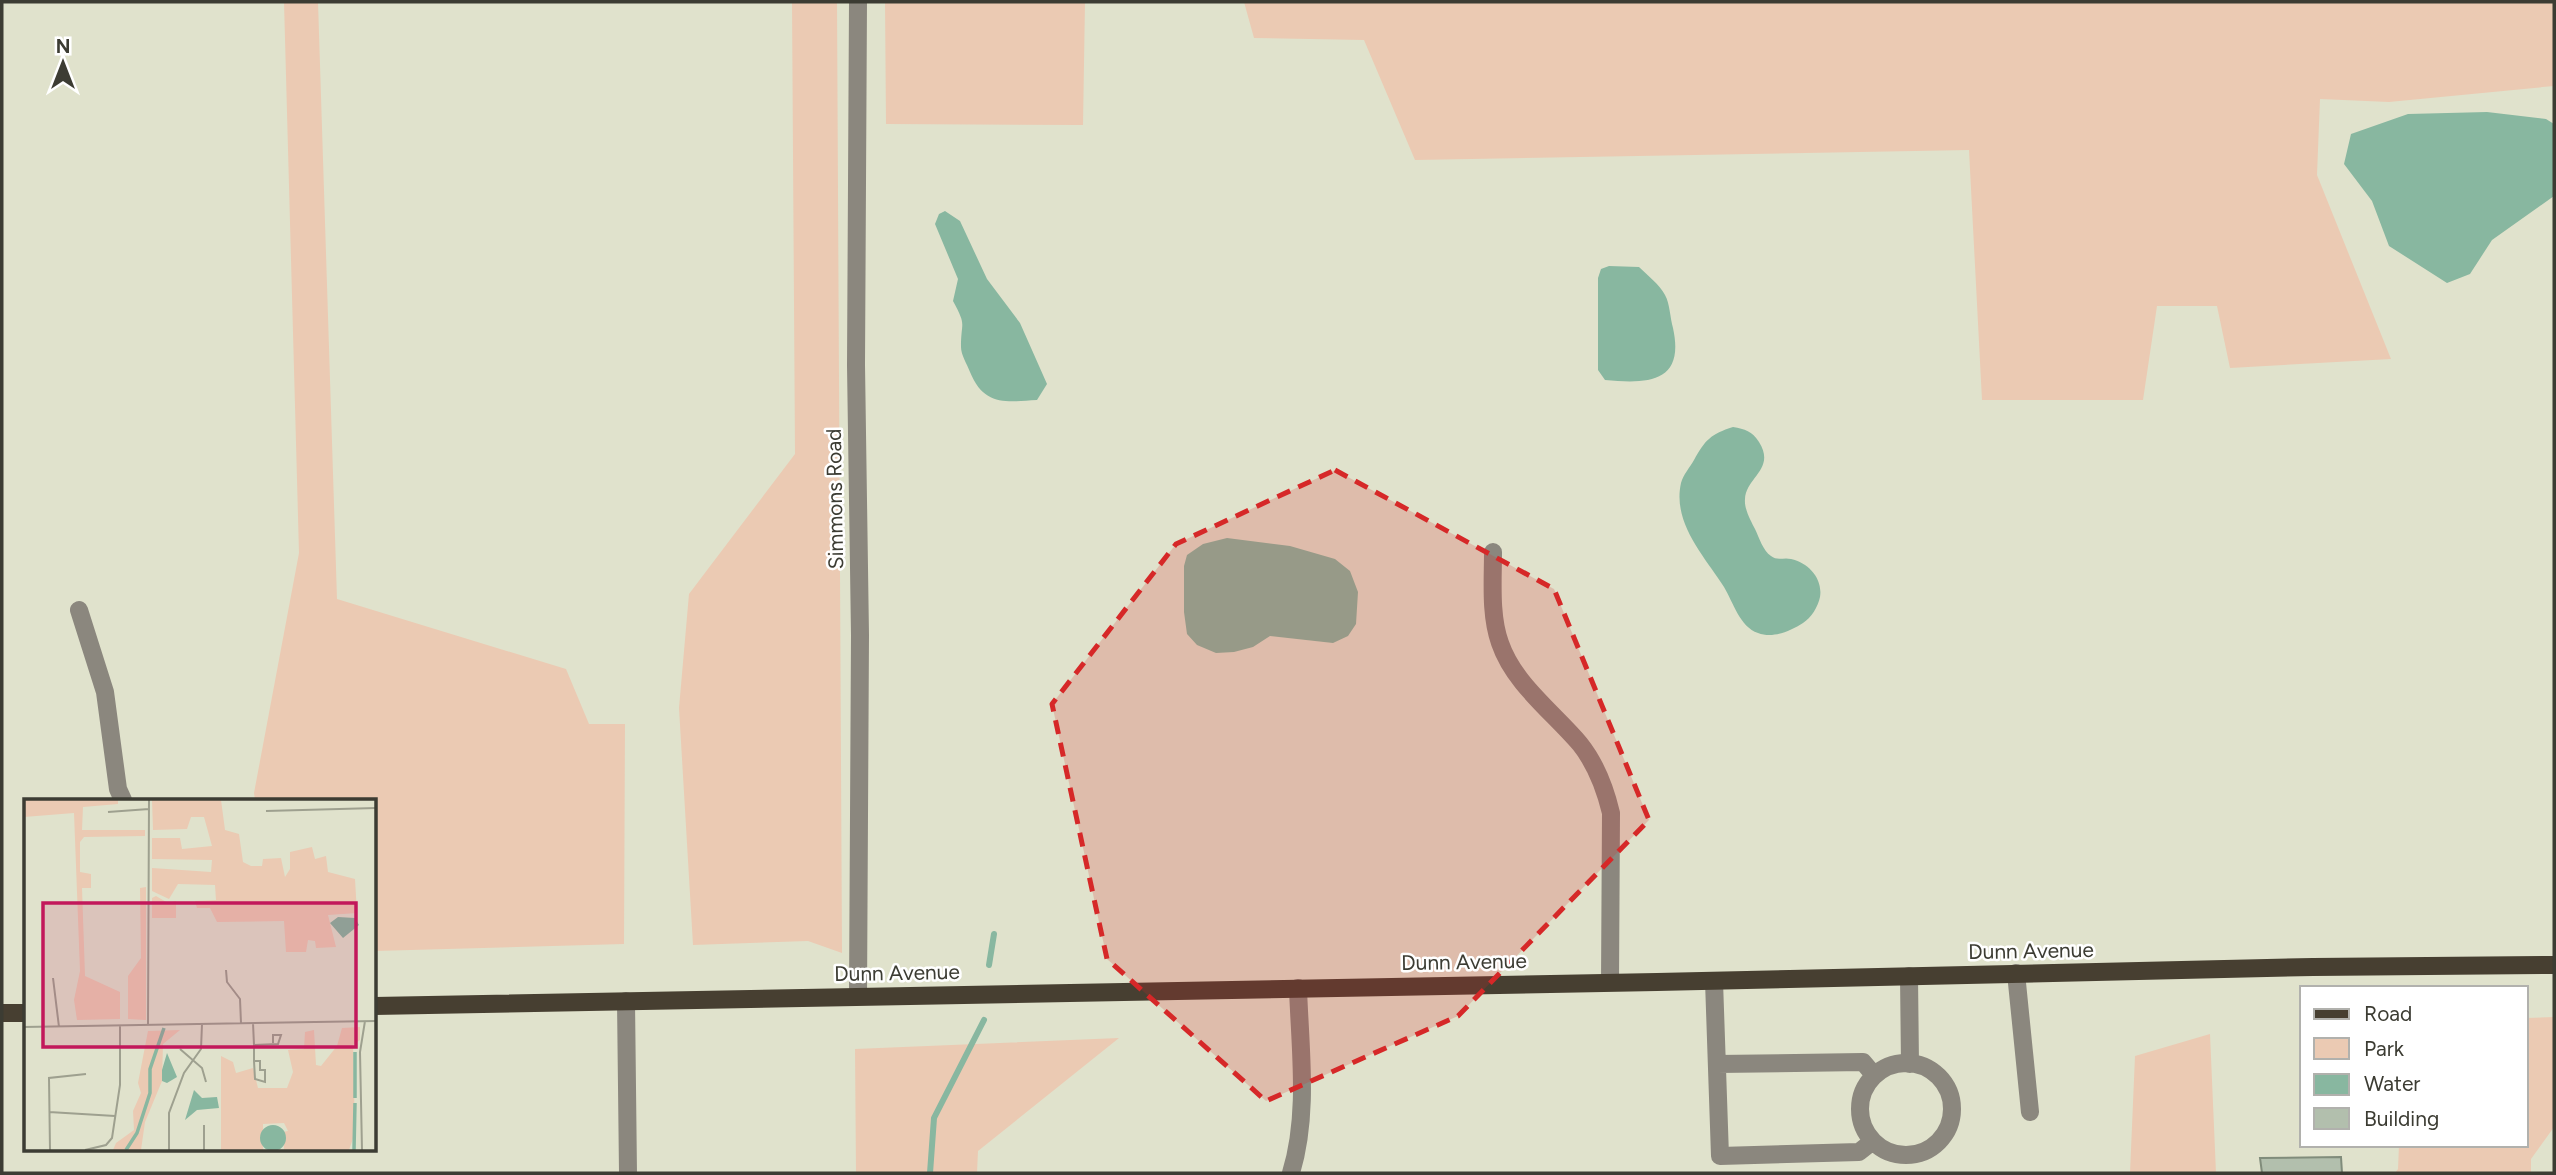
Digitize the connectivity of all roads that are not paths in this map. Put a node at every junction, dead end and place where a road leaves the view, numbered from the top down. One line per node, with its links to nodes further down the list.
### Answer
1 (858, 2): 11 (street, Simmons Road)
2 (1493, 552): 9 (street)
3 (79, 610): 4 (street)
4 (123, 799)
5 (2554, 965): 6 (main road, Dunn Avenue)
6 (2016, 973): 7 (main road, Dunn Avenue); 19 (street)
7 (1909, 976): 8 (main road, Dunn Avenue); 17 (street)
8 (1714, 981): 9 (main road, Dunn Avenue); 16 (street)
9 (1610, 982): 10 (main road, Dunn Avenue)
10 (1298, 988): 11 (main road, Dunn Avenue); 23 (street)
11 (858, 996): 12 (main road, Dunn Avenue)
12 (625, 1001): 13 (main road, Dunn Avenue); 22 (street)
13 (376, 1006)
14 (2, 1013): 15 (main road)
15 (24, 1013)
16 (1717, 1064): 18 (street); 21 (street)
17 (1910, 1064): 18 (street); 20 (street)
18 (1874, 1075): 20 (street)
19 (2030, 1112)
20 (1873, 1141): 21 (street)
21 (1720, 1165)
22 (628, 1173)
23 (1291, 1173)

